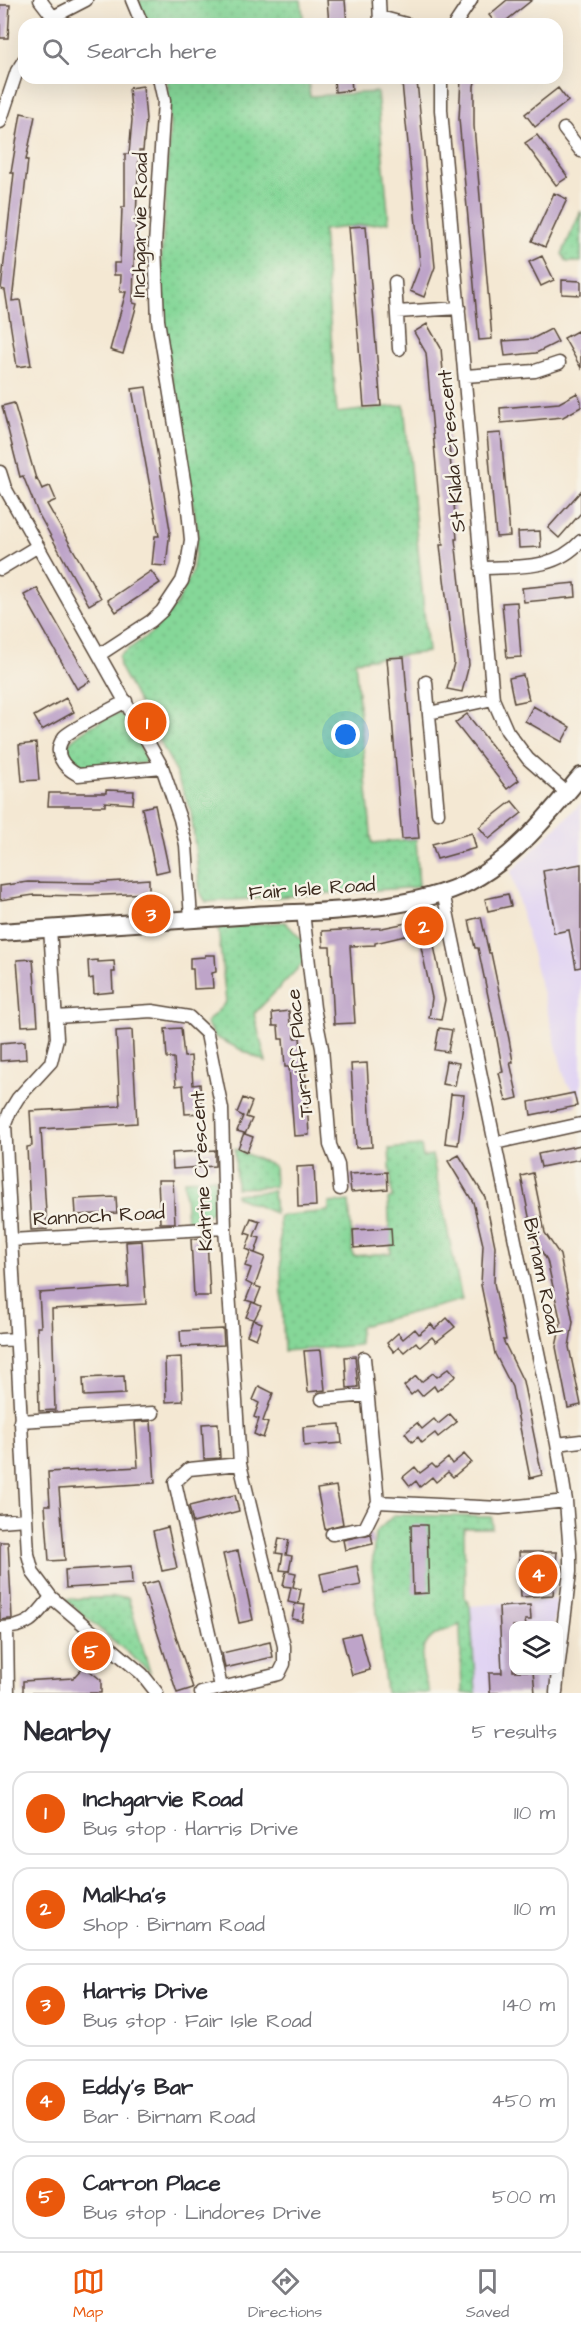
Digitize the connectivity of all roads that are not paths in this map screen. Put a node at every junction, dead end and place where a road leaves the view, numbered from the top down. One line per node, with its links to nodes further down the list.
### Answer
1 (40, 0): 6 (street)
2 (86, 0): 7 (street)
3 (132, 0): 8 (street)
4 (379, 0): 9 (street)
5 (471, 0): 10 (street)
6 (50, 18)
7 (54, 18)
8 (140, 18)
9 (380, 18)
10 (459, 18)
11 (18, 69): 14 (street)
12 (160, 84): 28 (street, Inchgarvie Road)
13 (441, 84): 18 (street, St Kilda Crescent)
14 (0, 122)
15 (564, 129): 16 (street)
16 (581, 151)
17 (395, 282): 19 (street)
18 (459, 308): 19 (street); 22 (street, St Kilda Crescent)
19 (397, 312): 20 (street)
20 (399, 349)
21 (559, 363): 22 (street)
22 (465, 375): 26 (street, St Kilda Crescent)
23 (0, 472): 25 (street)
24 (581, 541): 26 (street)
25 (38, 546): 27 (street); 28 (street)
26 (481, 568): 30 (street, St Kilda Crescent)
27 (0, 569)
28 (99, 655): 31 (street)
29 (426, 682): 32 (street)
30 (493, 699): 32 (street); 35 (street, St Kilda Crescent)
31 (126, 701): 33 (street); 33 (street)
32 (429, 713): 36 (street)
33 (162, 767): 39 (street)
34 (581, 776): 35 (street, Fair Isle Road)
35 (567, 793): 37 (street, Fair Isle Road)
36 (438, 813)
37 (443, 892): 38 (street, Fair Isle Road); 44 (street, Birnam Road)
38 (303, 912): 39 (street, Fair Isle Road); 46 (street, Turriff Place)
39 (191, 919): 40 (street, Fair Isle Road)
40 (50, 928): 41 (street, Fair Isle Road); 42 (street)
41 (0, 932)
42 (56, 1017): 45 (street); 47 (street, Katrine Crescent)
43 (581, 1124): 44 (street)
44 (495, 1143): 57 (street, Birnam Road)
45 (3, 1157): 48 (street)
46 (340, 1189)
47 (225, 1228): 48 (street, Rannoch Road); 58 (street, Katrine Crescent)
48 (11, 1240): 49 (street)
49 (16, 1339): 50 (street); 55 (street)
50 (0, 1340)
51 (364, 1358): 52 (street)
52 (368, 1395): 53 (street); 60 (street)
53 (322, 1399)
54 (153, 1413): 55 (street)
55 (20, 1421): 61 (street)
56 (581, 1442): 57 (street)
57 (557, 1444): 59 (street, Birnam Road)
58 (240, 1464): 68 (street, Katrine Crescent); 68 (street)
59 (566, 1501): 60 (street); 66 (street, Birnam Road)
60 (378, 1502): 63 (street)
61 (26, 1519): 62 (street); 64 (street)
62 (0, 1521)
63 (332, 1534)
64 (51, 1597): 65 (street); 70 (street)
65 (3, 1628): 69 (street)
66 (563, 1629)
67 (558, 1675): 72 (street, Birnam Road)
68 (221, 1687): 71 (street, Katrine Crescent)
69 (8, 1693)
70 (157, 1693)
71 (201, 1693)
72 (556, 1693)

